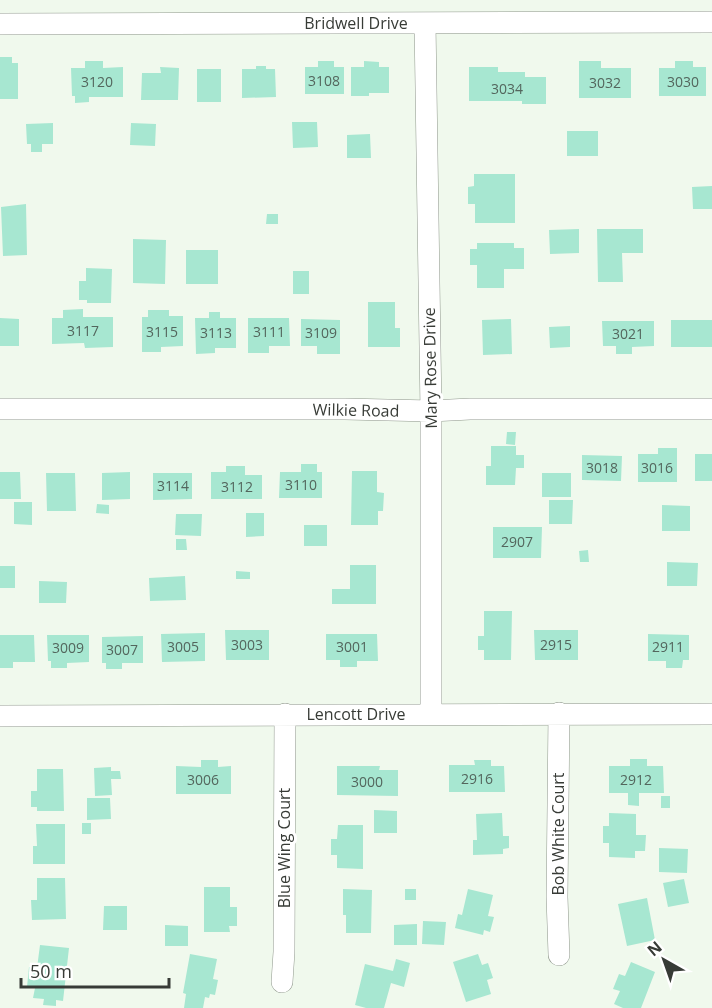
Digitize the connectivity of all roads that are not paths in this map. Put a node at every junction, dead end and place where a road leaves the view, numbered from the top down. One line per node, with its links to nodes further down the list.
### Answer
1 (712, 22): 2 (street, Bridwell Drive)
2 (425, 23): 3 (street, Bridwell Drive); 6 (street, Mary Rose Drive)
3 (0, 24)
4 (0, 409): 6 (street, Wilkie Road)
5 (712, 409): 6 (street, Wilkie Road)
6 (431, 411): 7 (street, Mary Rose Drive)
7 (431, 713): 8 (street, Lencott Drive); 9 (street, Lencott Drive)
8 (559, 713): 10 (street, Lencott Drive); 12 (street, Bob White Court)
9 (285, 714): 11 (street, Lencott Drive); 13 (street, Blue Wing Court)
10 (712, 714)
11 (0, 716)
12 (559, 956)
13 (282, 982)

